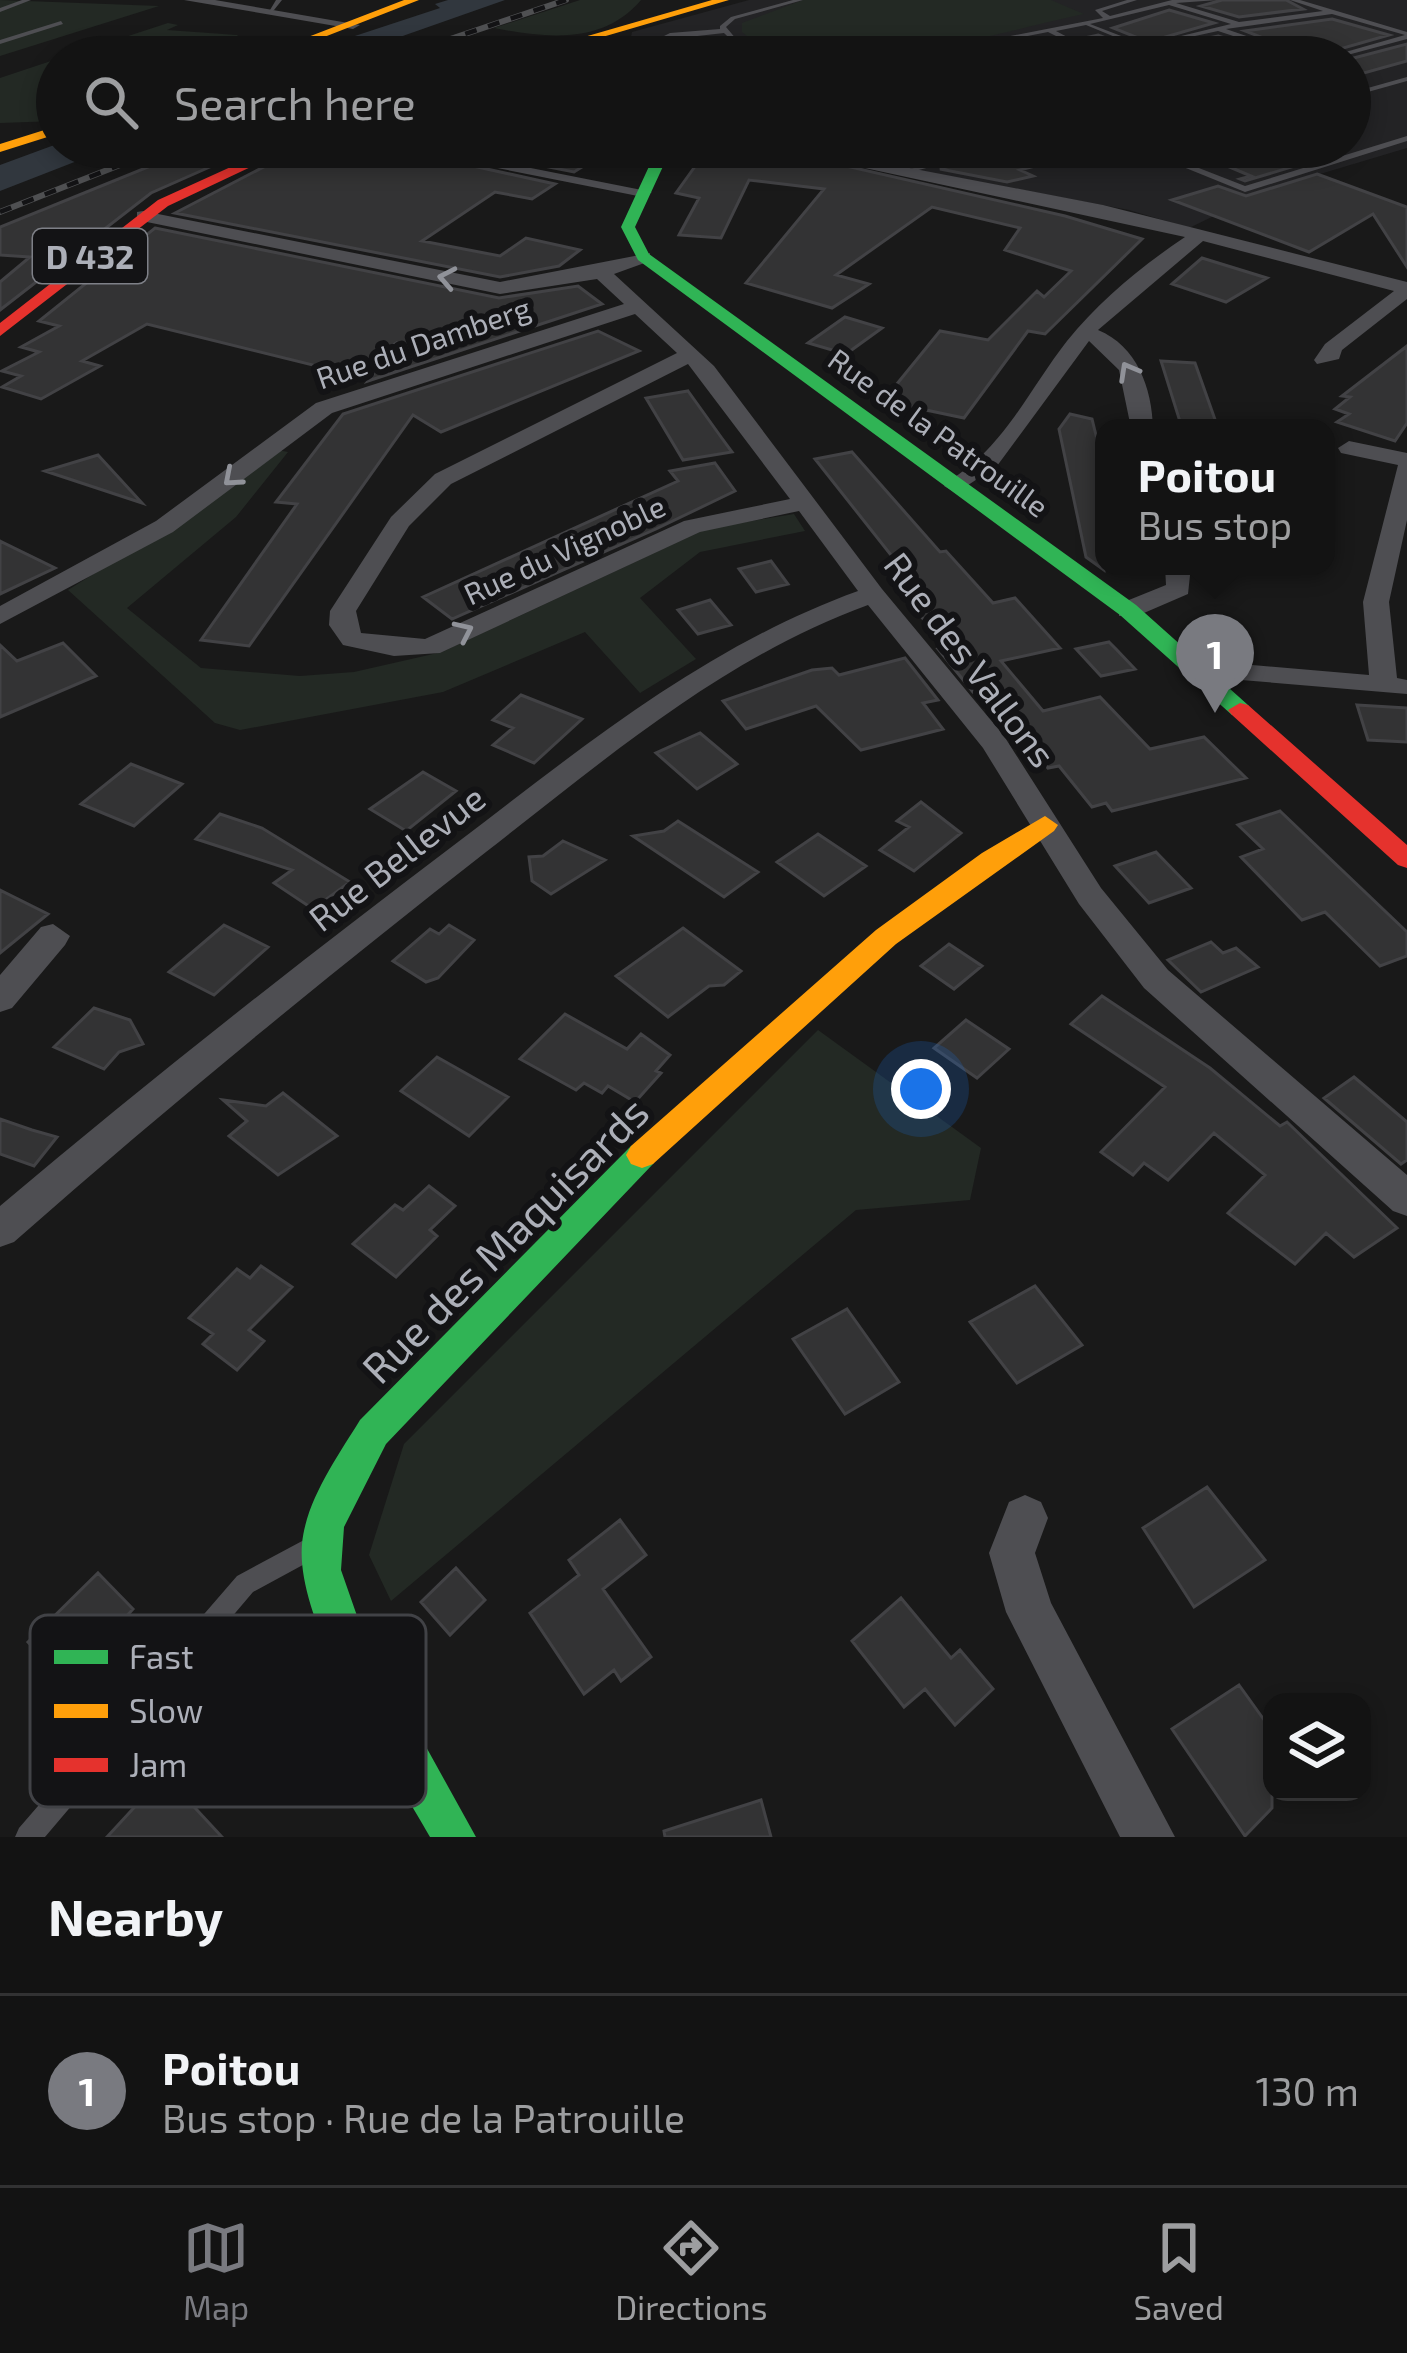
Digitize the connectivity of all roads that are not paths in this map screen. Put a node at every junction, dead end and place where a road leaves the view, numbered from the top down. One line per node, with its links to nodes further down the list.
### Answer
1 (28, 0): 12 (lane)
2 (190, 0): 11 (street)
3 (414, 0): 18 (street)
4 (724, 0): 23 (street)
5 (800, 0): 21 (lane)
6 (1134, 0): 14 (lane)
7 (1158, 0): 10 (lane)
8 (1215, 0): 10 (lane)
9 (1293, 0): 13 (lane)
10 (1175, 2): 14 (lane); 17 (lane)
11 (275, 5): 18 (street)
12 (0, 10)
13 (1332, 12): 17 (lane); 31 (lane)
14 (1110, 19): 16 (lane)
15 (61, 23): 32 (lane)
16 (1082, 24): 19 (lane); 28 (lane)
17 (1238, 24): 20 (lane)
18 (353, 25): 22 (street)
19 (1046, 28): 26 (lane); 27 (lane)
20 (1217, 29): 29 (lane); 30 (lane)
21 (722, 31): 24 (lane); 25 (lane)
22 (322, 36)
23 (627, 36)
24 (680, 36)
25 (733, 36)
26 (1008, 36)
27 (1061, 36)
28 (1116, 36)
29 (1188, 36)
30 (1239, 36)
31 (1407, 36): 33 (lane)
32 (0, 42)
33 (1371, 46)
34 (1407, 79): 35 (lane)
35 (1371, 88)
36 (36, 137): 38 (street)
37 (1407, 137): 39 (lane)
38 (0, 148)
39 (1371, 149)
40 (236, 168): 49 (street, D 432)
41 (513, 168): 48 (street)
42 (655, 168): 48 (street)
43 (890, 168): 47 (street)
44 (919, 168): 47 (lane)
45 (1194, 168): 46 (lane)
46 (1310, 168)
47 (907, 171): 50 (street)
48 (643, 192): 51 (street)
49 (143, 217): 54 (street, one-way to 49); 57 (street, D 432)
50 (1201, 234): 53 (street); 58 (street)
51 (643, 257): 54 (street); 64 (street, Rue de la Patrouille)
52 (1400, 263): 53 (street)
53 (1333, 270): 55 (street)
54 (603, 272): 56 (street, Rue des Vallons)
55 (1407, 289): 60 (street)
56 (636, 307): 59 (street, Rue des Vallons); 69 (street, Rue du Damberg, one-way to 69)
57 (0, 332)
58 (1085, 332): 61 (street, one-way to 58); 64 (street)
59 (692, 354): 65 (street, Rue des Vallons); 65 (street, Rue du Vignoble, one-way to 65)
60 (1324, 360)
61 (1141, 419)
62 (1349, 448): 63 (street)
63 (1407, 464): 71 (street)
64 (956, 486): 68 (street, Rue de la Patrouille)
65 (805, 503): 67 (street, Rue des Vallons)
66 (1178, 575): 68 (street)
67 (872, 594): 72 (street, Rue des Vallons); 77 (street, Rue Bellevue)
68 (1128, 610): 70 (street, Rue de la Patrouille)
69 (0, 616)
70 (1208, 677): 71 (street); 73 (street, Rue de la Patrouille)
71 (1396, 686)
72 (1045, 825): 76 (street, Rue des Vallons); 79 (street, Rue des Maquisards)
73 (1407, 859)
74 (53, 936): 75 (street)
75 (0, 999)
76 (1407, 1198)
77 (0, 1230)
78 (1024, 1518): 86 (street)
79 (320, 1544): 80 (lane); 81 (street)
80 (218, 1615)
81 (336, 1615)
82 (426, 1787): 85 (street)
83 (54, 1807): 84 (lane)
84 (28, 1837)
85 (454, 1837)
86 (1148, 1837)

